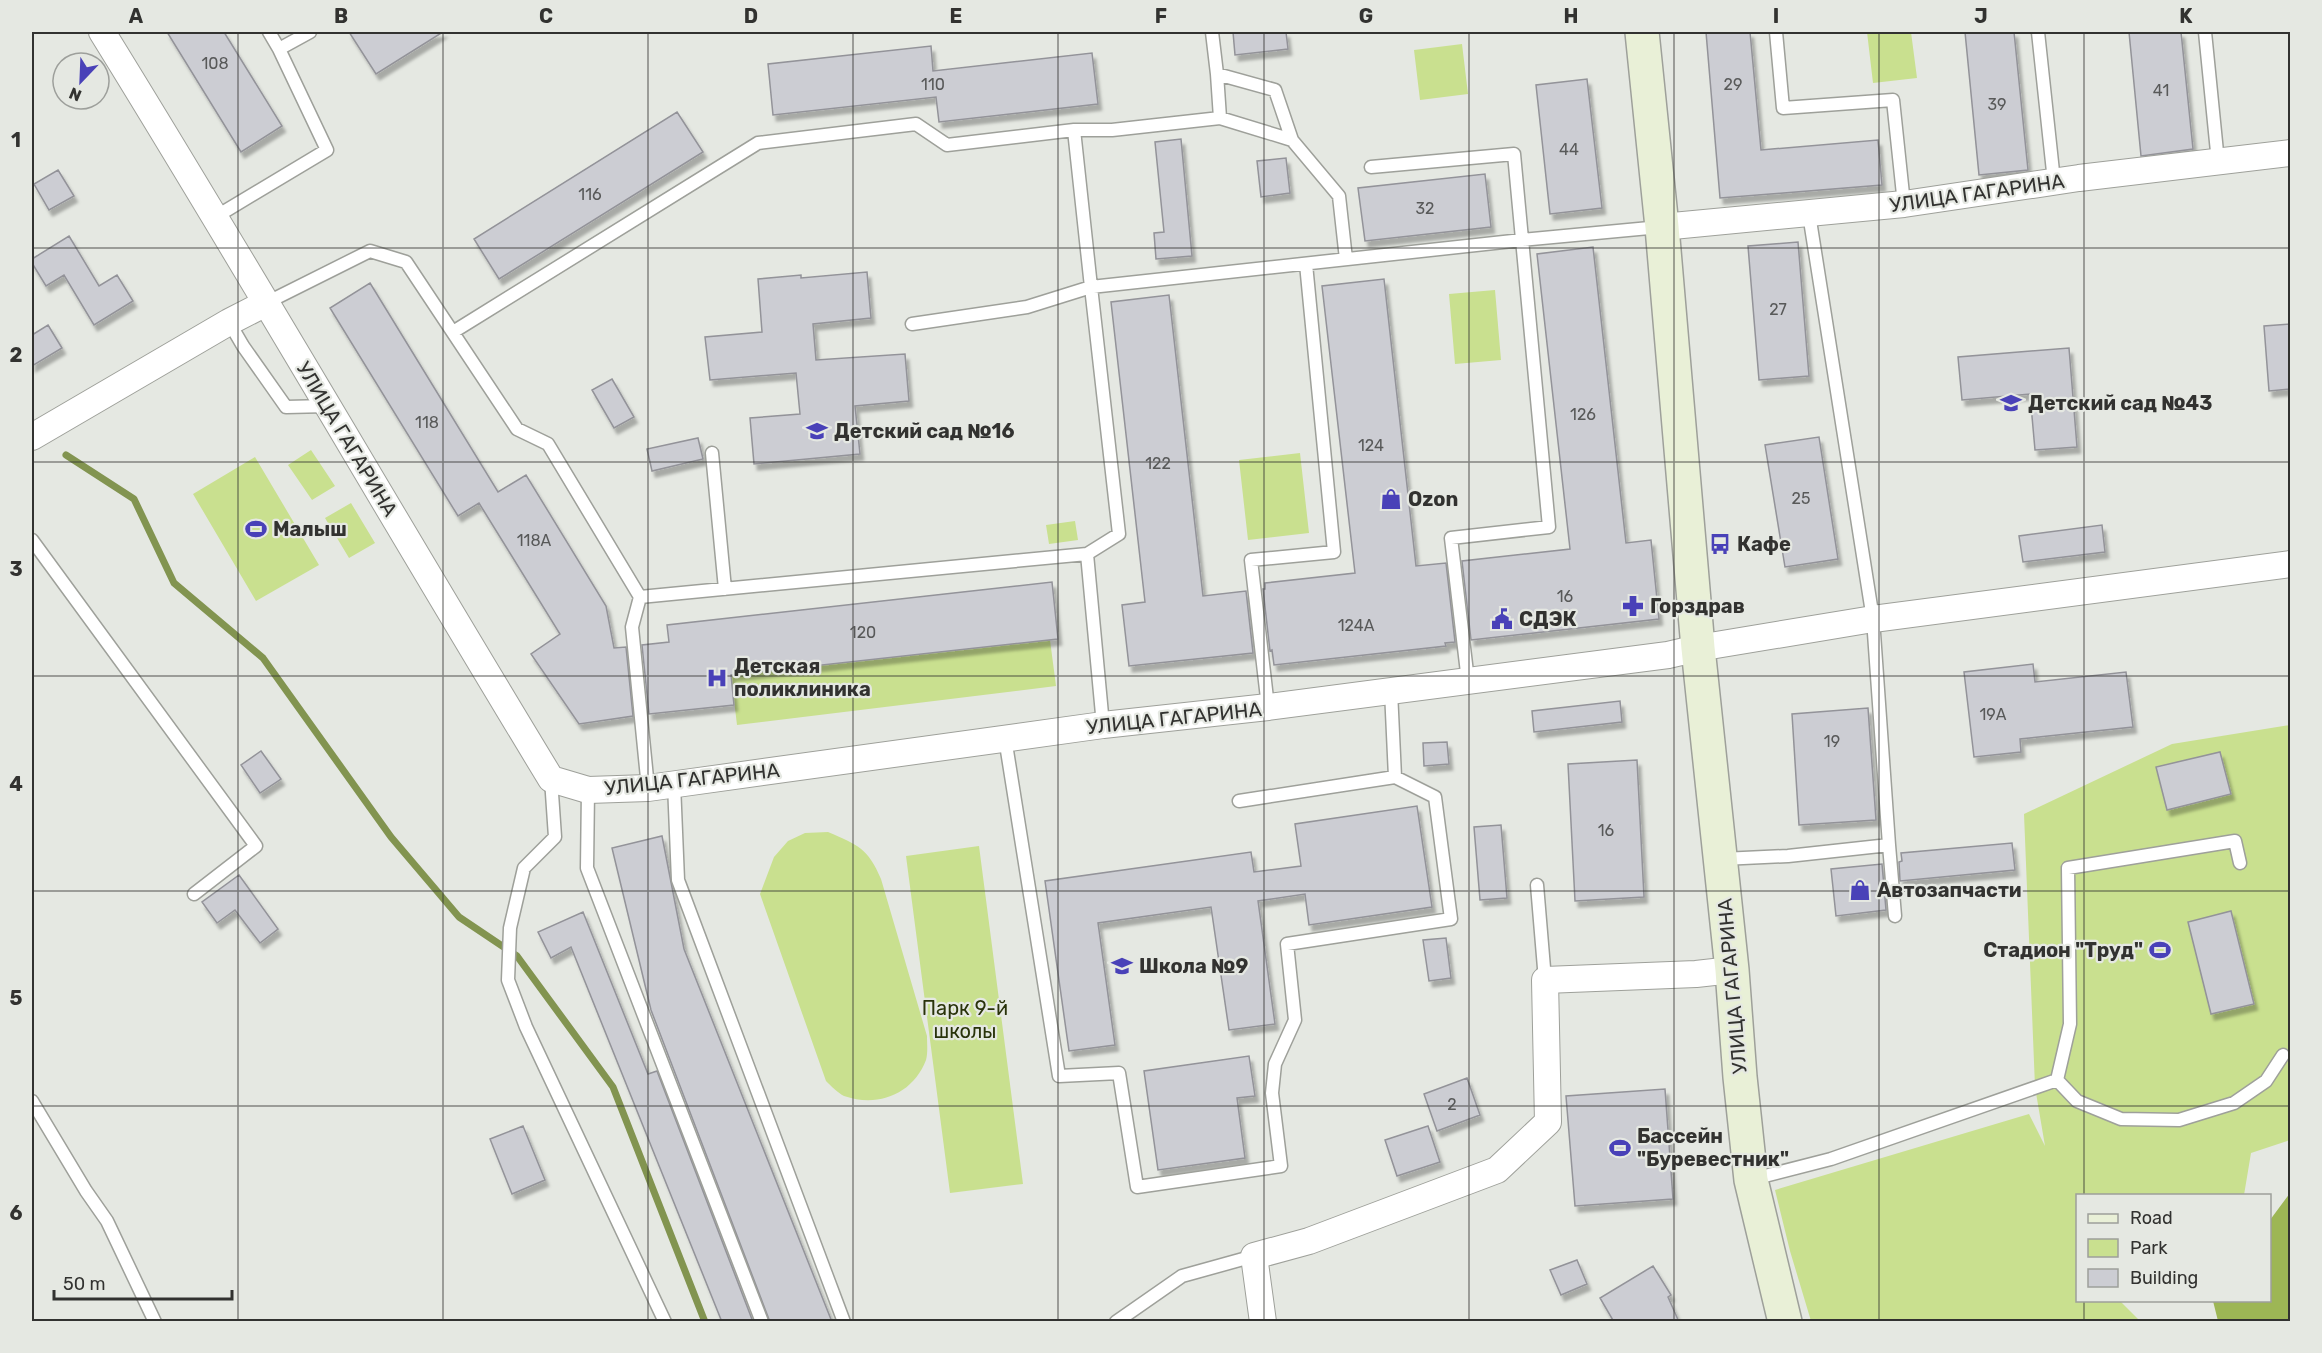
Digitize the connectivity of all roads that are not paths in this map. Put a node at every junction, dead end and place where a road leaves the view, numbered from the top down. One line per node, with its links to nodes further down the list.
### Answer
1 (102, 32): 20 (street, УЛИЦА ГАГАРИНА)
2 (269, 32): 9 (lane)
3 (310, 32): 9 (lane)
4 (1212, 32): 10 (lane)
5 (1642, 32): 21 (main road, УЛИЦА ГАГАРИНА)
6 (1776, 32): 18 (lane)
7 (2038, 32): 17 (lane)
8 (2205, 32): 15 (lane)
9 (279, 49): 20 (lane)
10 (1217, 74): 11 (lane); 13 (lane)
11 (1220, 118): 12 (lane); 13 (lane)
12 (1074, 130): 25 (lane); 29 (lane)
13 (1292, 140): 23 (lane)
14 (2290, 153): 15 (street, УЛИЦА ГАГАРИНА)
15 (2218, 162): 17 (street, УЛИЦА ГАГАРИНА)
16 (1371, 167): 22 (lane)
17 (2054, 182): 18 (street, УЛИЦА ГАГАРИНА)
18 (1904, 204): 19 (street, УЛИЦА ГАГАРИНА)
19 (1809, 214): 21 (street, УЛИЦА ГАГАРИНА); 38 (lane)
20 (217, 216): 26 (street, УЛИЦА ГАГАРИНА)
21 (1662, 227): 22 (lane); 39 (main road, УЛИЦА ГАГАРИНА)
22 (1522, 240): 23 (lane); 40 (lane)
23 (1346, 259): 24 (lane)
24 (1306, 264): 25 (lane); 42 (lane)
25 (1092, 287): 28 (lane); 34 (lane)
26 (266, 303): 27 (street); 29 (lane); 30 (street, УЛИЦА ГАГАРИНА)
27 (229, 322): 30 (lane); 31 (street)
28 (912, 324)
29 (453, 332): 37 (lane)
30 (327, 406): 46 (street, УЛИЦА ГАГАРИНА)
31 (32, 437)
32 (712, 453): 36 (lane)
33 (32, 540): 55 (lane)
34 (1087, 554): 36 (lane); 43 (lane)
35 (2290, 564): 38 (street)
36 (724, 589): 37 (lane)
37 (640, 597): 48 (lane)
38 (1874, 619): 39 (street); 51 (lane)
39 (1698, 648): 40 (street, УЛИЦА ГАГАРИНА); 52 (main road, УЛИЦА ГАГАРИНА)
40 (1468, 681): 41 (street, УЛИЦА ГАГАРИНА)
41 (1391, 691): 42 (street, УЛИЦА ГАГАРИНА); 45 (lane)
42 (1268, 707): 43 (street, УЛИЦА ГАГАРИНА)
43 (1102, 725): 44 (street, УЛИЦА ГАГАРИНА)
44 (1005, 738): 45 (lane); 47 (street, УЛИЦА ГАГАРИНА)
45 (1395, 777): 50 (lane)
46 (550, 779): 49 (street, УЛИЦА ГАГАРИНА); 65 (lane)
47 (674, 784): 48 (street, УЛИЦА ГАГАРИНА); 67 (lane)
48 (648, 788): 49 (street, УЛИЦА ГАГАРИНА)
49 (588, 790): 66 (lane)
50 (1239, 801)
51 (1890, 845): 52 (lane); 56 (lane)
52 (1721, 859): 57 (main road, УЛИЦА ГАГАРИНА)
53 (2240, 862): 60 (lane)
54 (1537, 885): 58 (lane)
55 (194, 894)
56 (1895, 916)
57 (1732, 970): 58 (street); 62 (main road, УЛИЦА ГАГАРИНА)
58 (1545, 980): 63 (street)
59 (2283, 1055): 60 (lane)
60 (2056, 1080): 62 (lane)
61 (32, 1101): 64 (lane)
62 (1751, 1180): 70 (main road, УЛИЦА ГАГАРИНА)
63 (1254, 1256): 68 (lane); 69 (street)
64 (155, 1322)
65 (665, 1322)
66 (762, 1322)
67 (844, 1322)
68 (1116, 1322)
69 (1263, 1322)
70 (1785, 1322)

